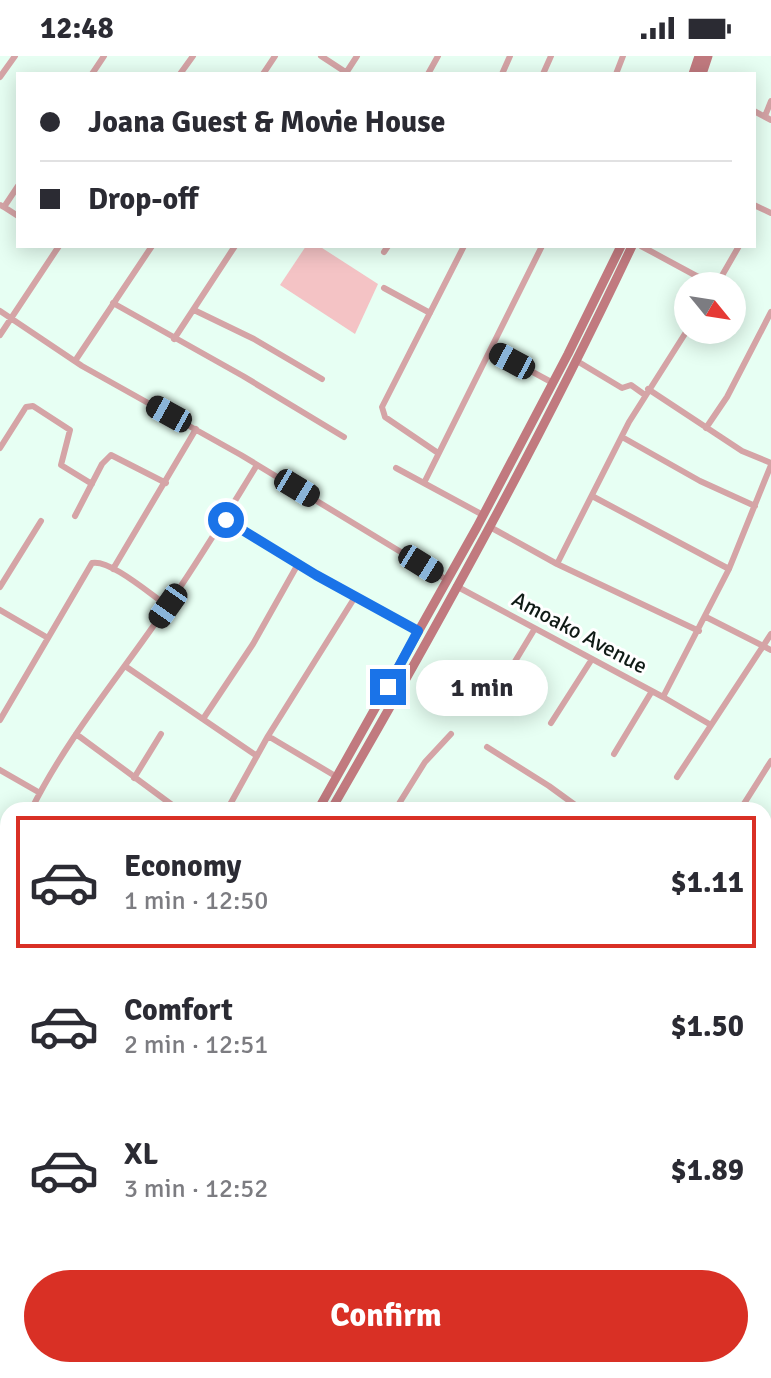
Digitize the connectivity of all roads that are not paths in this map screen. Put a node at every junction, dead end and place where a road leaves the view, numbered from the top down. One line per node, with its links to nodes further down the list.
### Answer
1 (15, 56): 6 (street)
2 (261, 56): 4 (street)
3 (321, 56): 5 (street)
4 (272, 59)
5 (345, 72)
6 (0, 77)
7 (771, 101): 8 (street)
8 (768, 118)
9 (16, 188): 10 (street)
10 (2, 206)
11 (757, 206): 12 (street)
12 (771, 213)
13 (58, 248): 30 (street)
14 (151, 248): 25 (street)
15 (234, 248): 26 (street)
16 (463, 248): 29 (street)
17 (541, 248): 34 (street)
18 (620, 248): 38 (street)
19 (631, 248): 36 (street)
20 (645, 248): 22 (street)
21 (738, 248): 23 (street)
22 (689, 272)
23 (723, 272)
24 (384, 288): 29 (street)
25 (113, 303): 32 (street); 35 (street)
26 (194, 310): 32 (street); 37 (street)
27 (0, 311): 30 (street)
28 (771, 312): 40 (street)
29 (430, 313): 45 (street)
30 (11, 319): 31 (street); 35 (street)
31 (0, 335)
32 (174, 339): 42 (street)
33 (678, 344): 39 (street)
34 (492, 350): 38 (street); 45 (street)
35 (75, 361): 41 (street)
36 (577, 361): 39 (street); 58 (street)
37 (322, 379)
38 (553, 383): 54 (street)
39 (647, 392): 40 (street); 43 (street)
40 (706, 428): 46 (street)
41 (196, 429): 47 (street); 49 (street)
42 (344, 437)
43 (622, 437): 52 (street); 53 (street)
44 (0, 448): 51 (street)
45 (438, 453): 50 (street)
46 (771, 464): 53 (street, Amoako Avenue)
47 (257, 465): 56 (street); 63 (street)
48 (396, 468): 50 (street)
49 (166, 483): 51 (street); 61 (street)
50 (424, 483): 54 (street)
51 (92, 484): 55 (street)
52 (592, 496): 60 (street); 62 (street)
53 (755, 506): 62 (street, Amoako Avenue)
54 (483, 515): 63 (street)
55 (75, 516)
56 (226, 520): 59 (street); 67 (street)
57 (41, 521): 65 (street)
58 (490, 527): 60 (street); 64 (street)
59 (298, 564): 66 (street); 82 (street)
60 (557, 564): 72 (street)
61 (113, 569): 67 (street); 74 (street)
62 (729, 569): 69 (street, Amoako Avenue)
63 (447, 580): 71 (street)
64 (456, 586): 70 (street, Amoako Avenue); 97 (street)
65 (0, 587)
66 (355, 597): 71 (street); 89 (street)
67 (168, 606): 78 (street)
68 (0, 610): 74 (street)
69 (706, 617): 72 (street, Amoako Avenue); 75 (street)
70 (534, 630): 77 (street, Amoako Avenue); 81 (street)
71 (418, 631): 97 (street)
72 (699, 631): 80 (street, Amoako Avenue)
73 (771, 634): 75 (street)
74 (48, 638): 83 (street)
75 (764, 646): 76 (street); 85 (street)
76 (771, 650)
77 (592, 659): 79 (street, Amoako Avenue); 84 (street)
78 (125, 666): 82 (street); 86 (street)
79 (652, 691): 80 (street, Amoako Avenue); 91 (street)
80 (663, 697): 85 (street)
81 (485, 711)
82 (203, 719): 92 (street)
83 (0, 720)
84 (551, 723)
85 (711, 725): 95 (street)
86 (76, 734): 96 (street); 98 (street)
87 (161, 734): 96 (street)
88 (451, 734): 104 (street)
89 (268, 736): 92 (street); 97 (street)
90 (487, 747): 105 (street)
91 (614, 754)
92 (257, 756): 101 (street)
93 (771, 761): 106 (street)
94 (0, 770): 98 (street)
95 (677, 777)
96 (134, 778): 100 (street)
97 (342, 780): 102 (street); 103 (street)
98 (40, 793): 99 (street)
99 (35, 802)
100 (168, 802)
101 (231, 802)
102 (324, 802)
103 (334, 802)
104 (403, 802)
105 (571, 802)
106 (745, 802)

